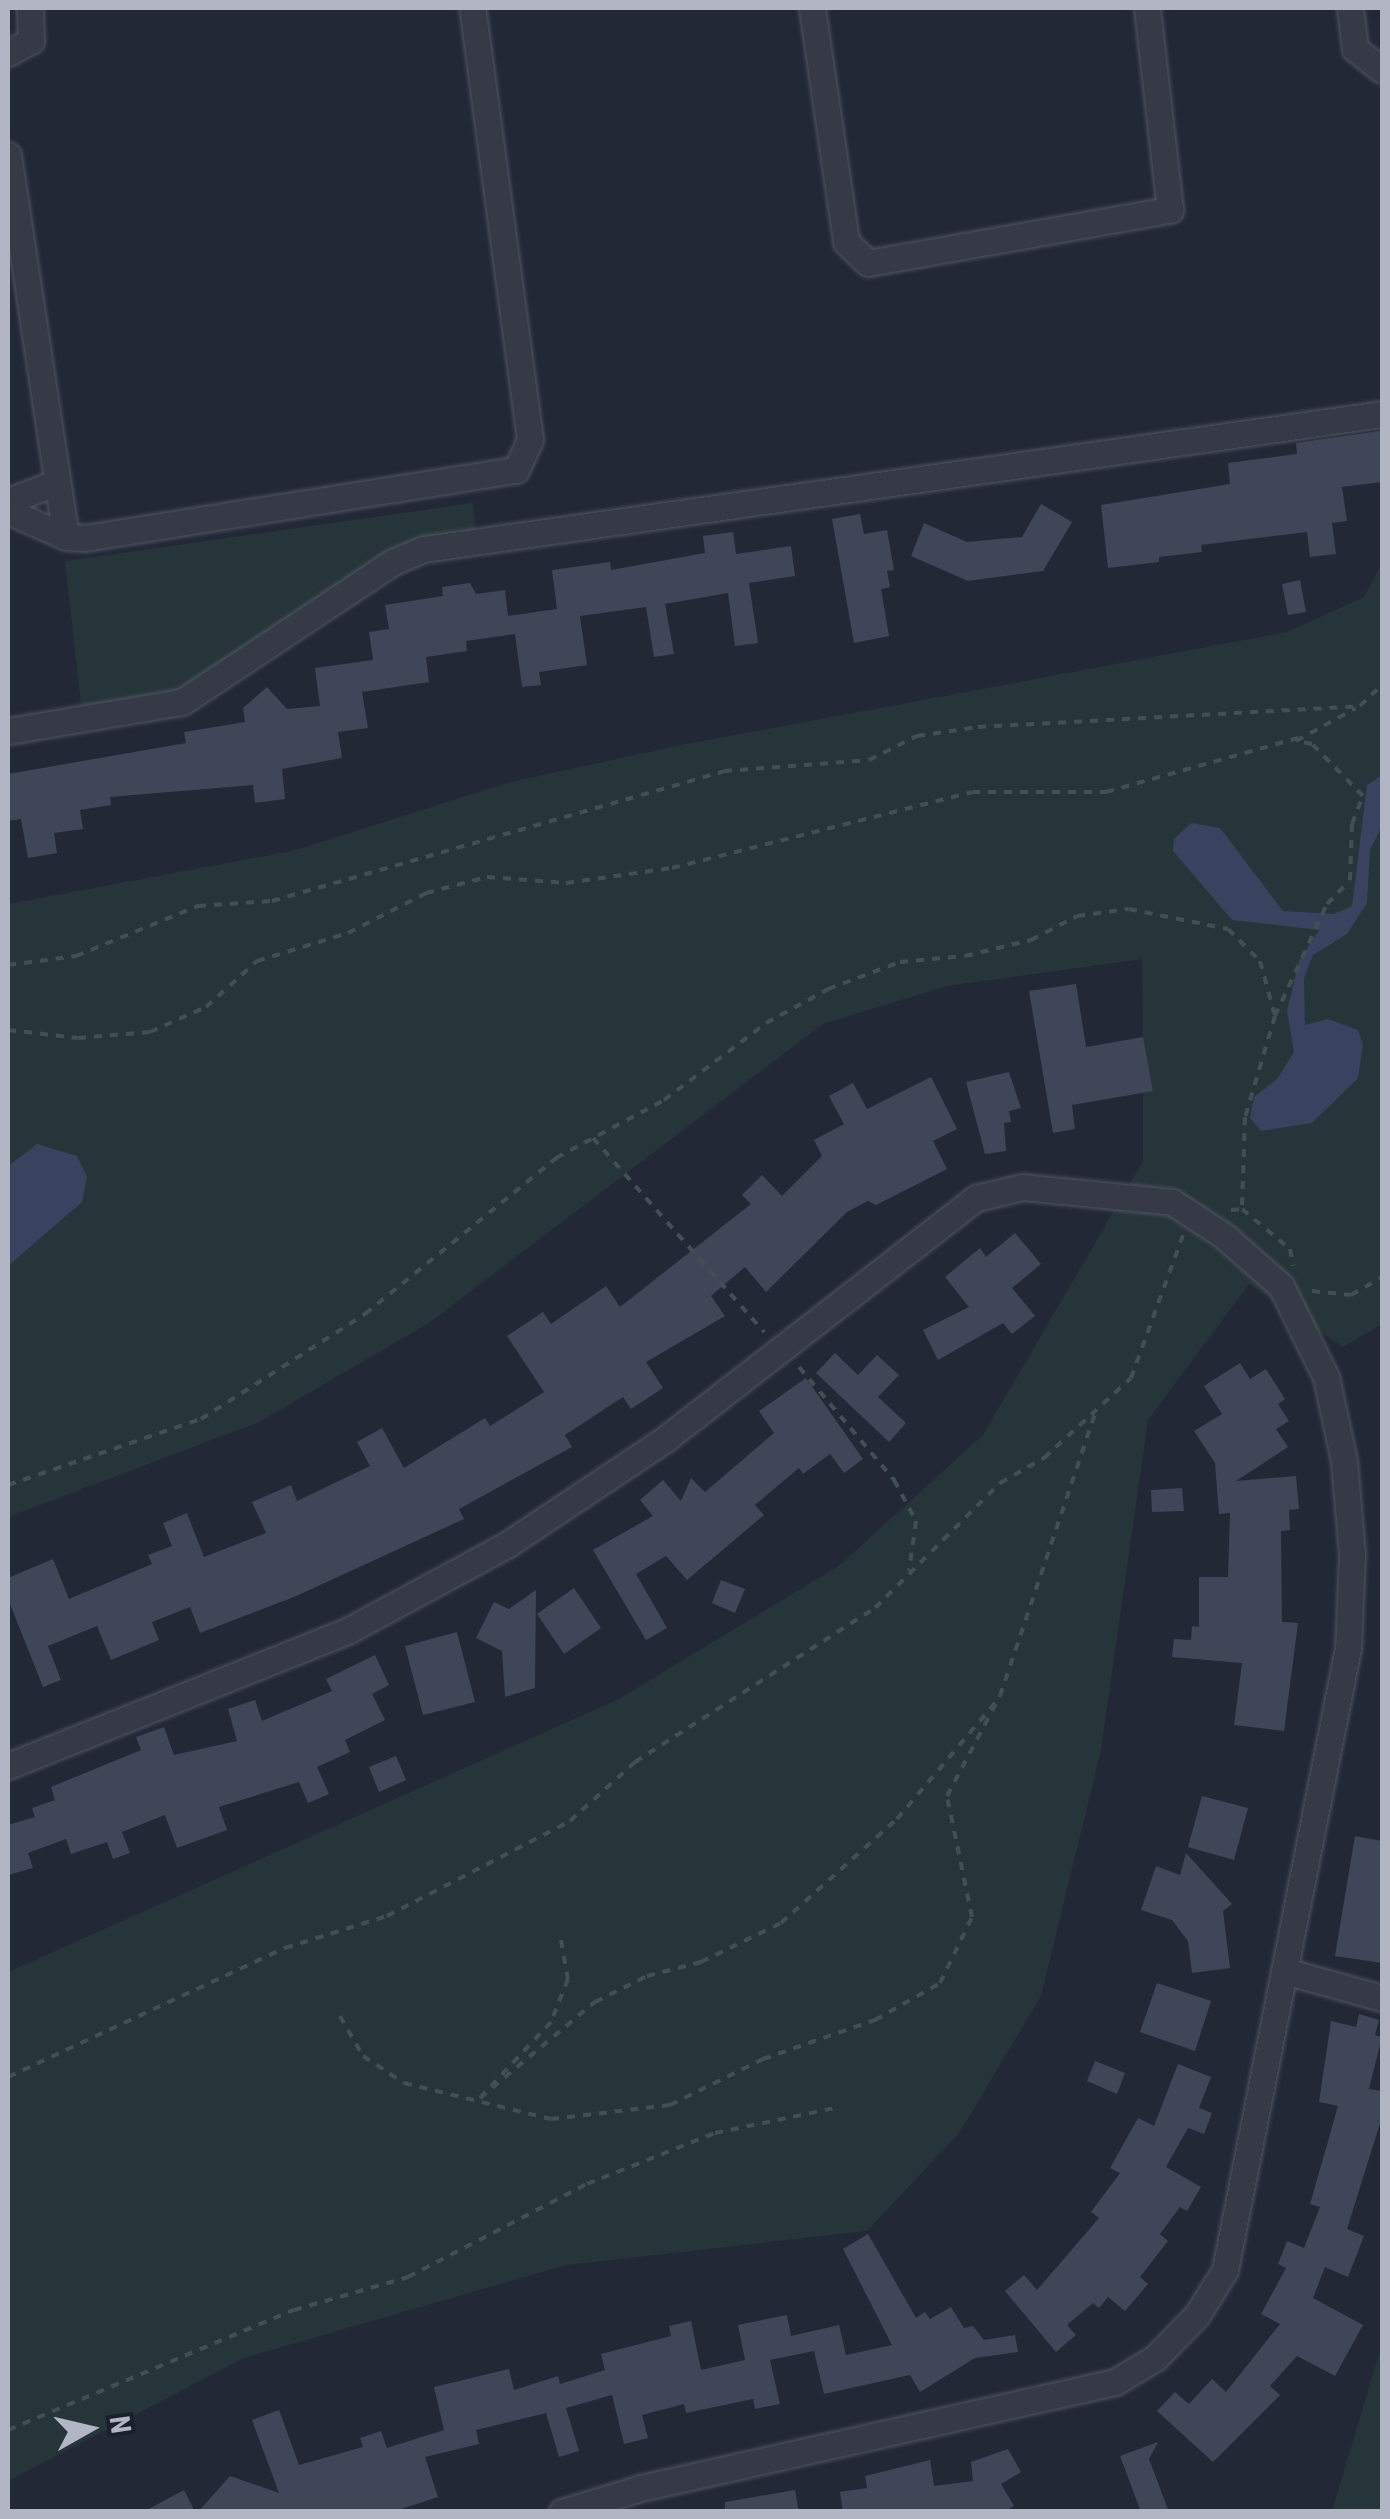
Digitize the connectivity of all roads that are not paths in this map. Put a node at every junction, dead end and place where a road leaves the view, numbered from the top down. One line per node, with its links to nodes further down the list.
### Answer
1 (30, 8): 6 (street)
2 (472, 8): 13 (street)
3 (812, 8): 4 (street)
4 (1147, 8)
5 (1350, 8): 7 (street)
6 (8, 53)
7 (1382, 70)
8 (8, 155): 10 (street)
9 (1382, 414): 14 (street)
10 (56, 482): 11 (street); 13 (street)
11 (8, 500)
12 (8, 511): 13 (street)
13 (66, 537)
14 (8, 731)
15 (8, 1766): 16 (street)
16 (1285, 1971): 17 (street); 18 (street)
17 (1382, 1998)
18 (562, 2512)

